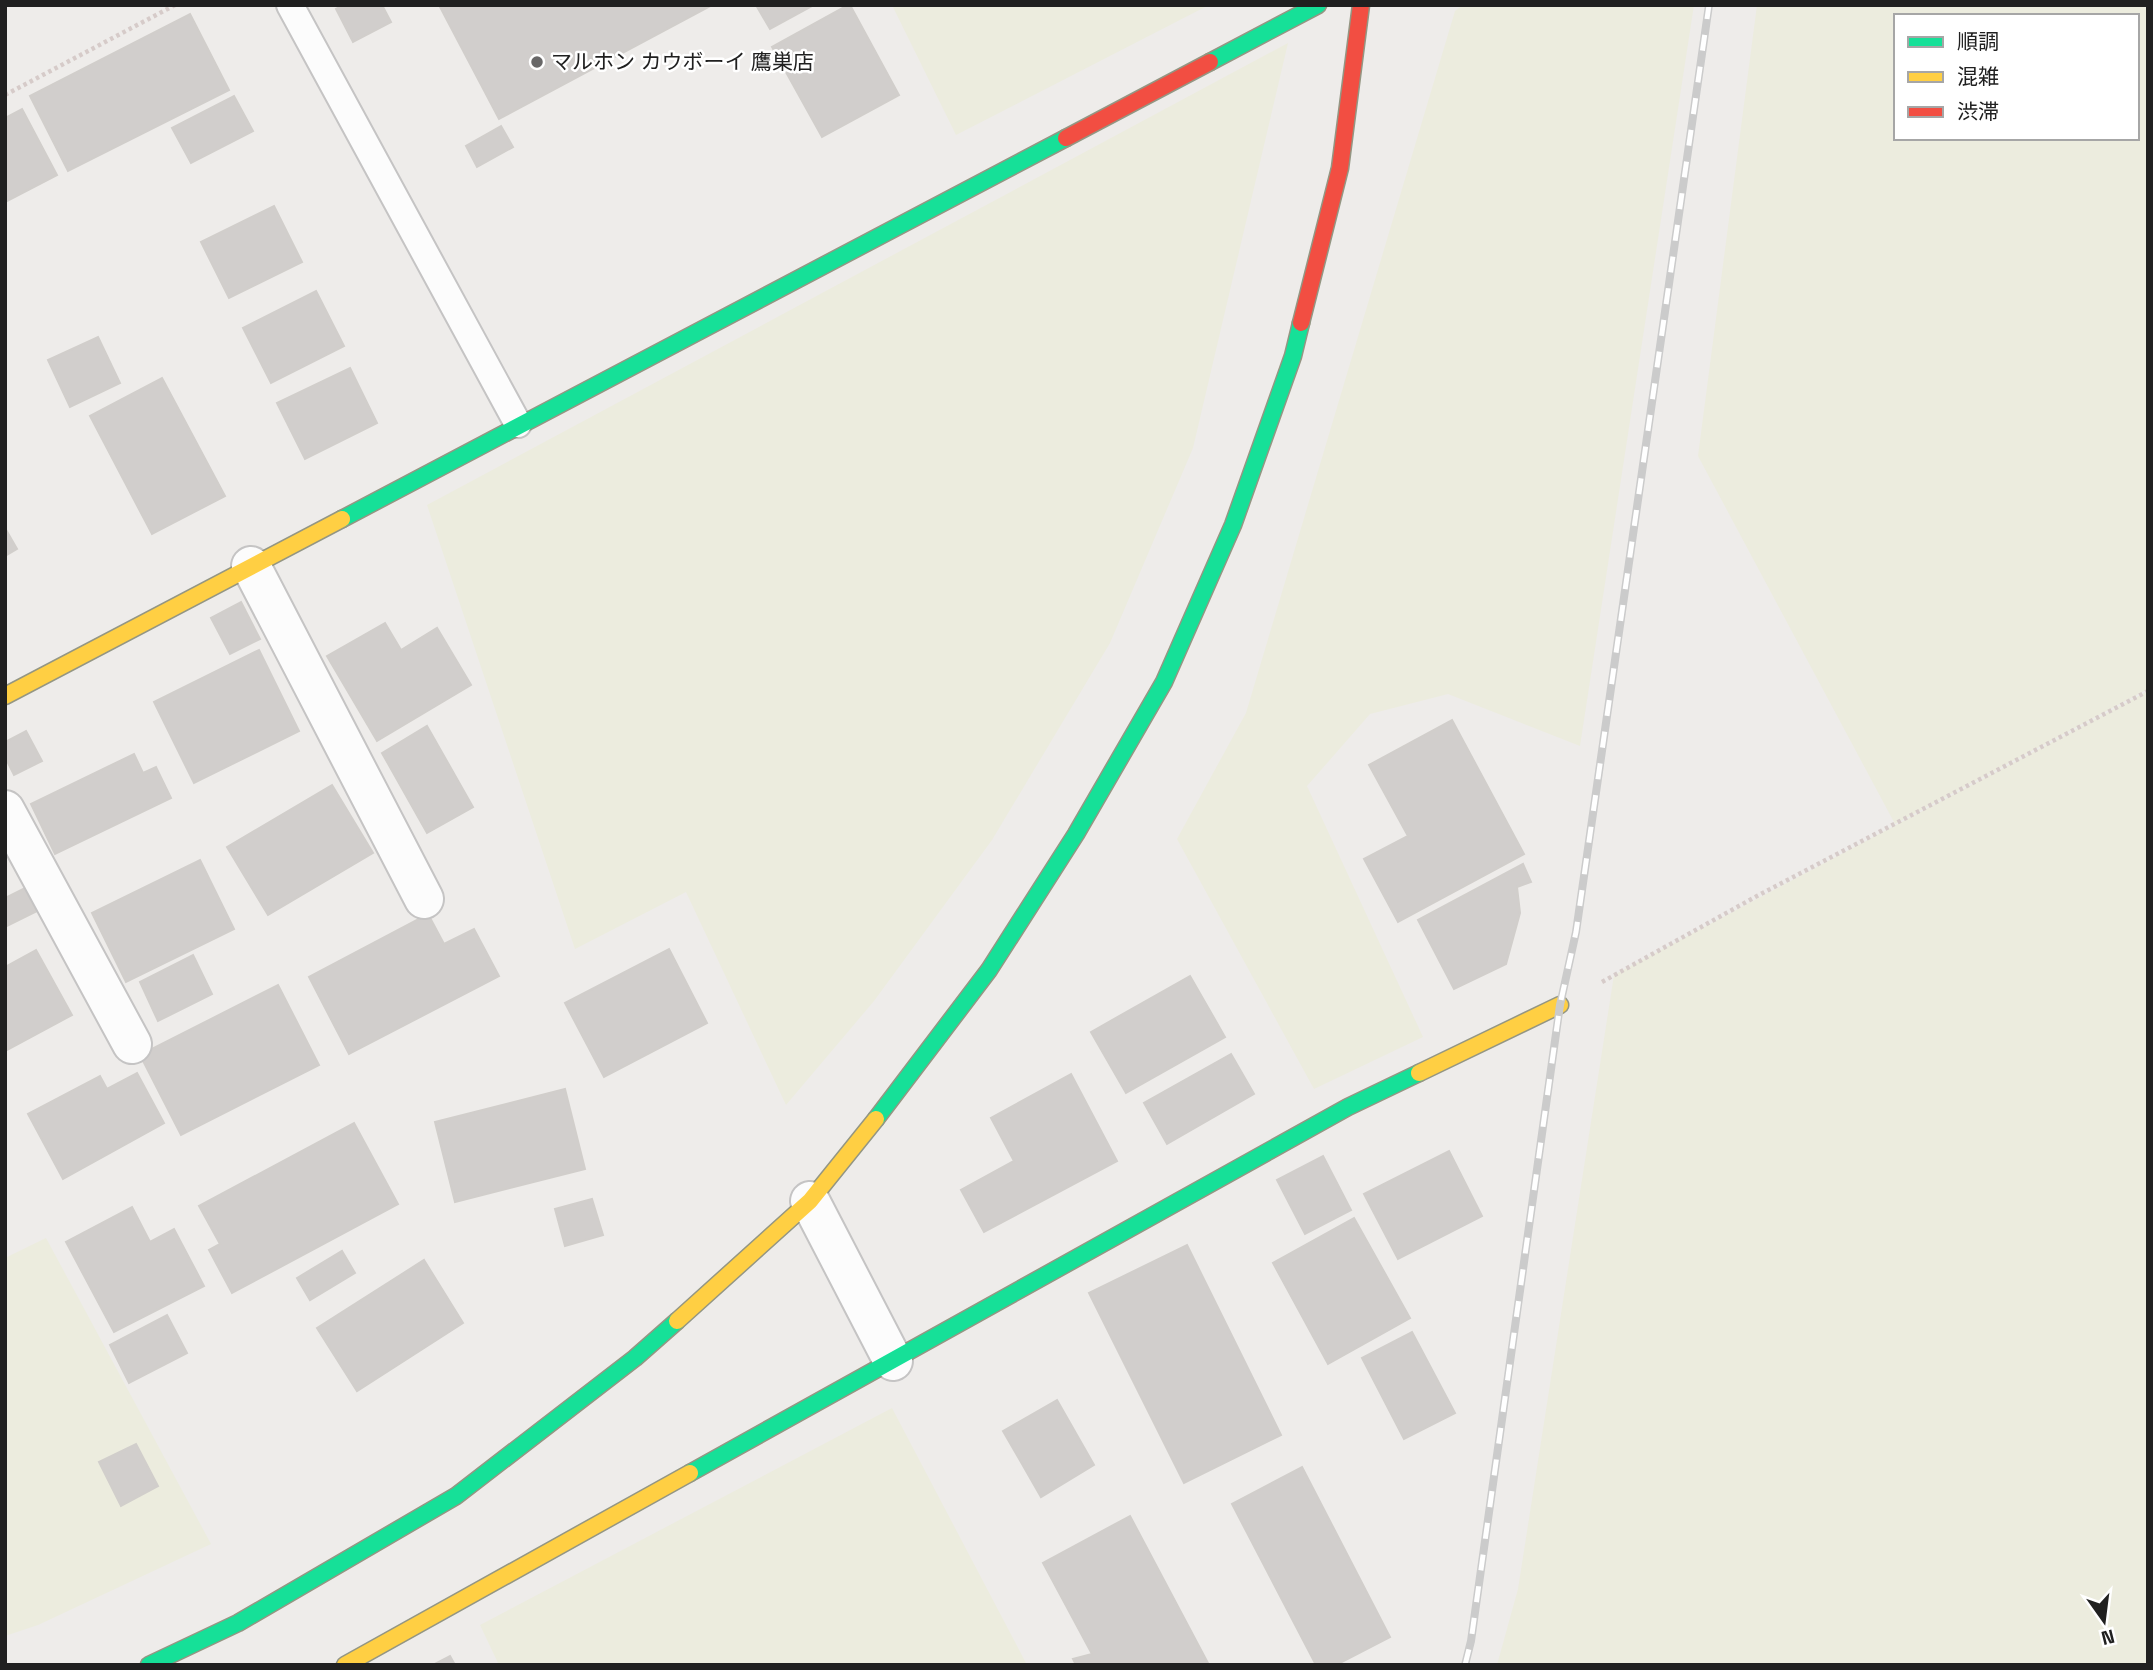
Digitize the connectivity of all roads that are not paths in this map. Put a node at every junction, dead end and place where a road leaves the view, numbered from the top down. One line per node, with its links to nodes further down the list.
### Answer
1 (290, 5): 4 (lane)
2 (1318, 5): 4 (street)
3 (1361, 5): 11 (street)
4 (518, 424): 5 (street)
5 (251, 566): 6 (street); 8 (street)
6 (5, 696)
7 (5, 810): 10 (street)
8 (424, 899)
9 (1560, 1005): 12 (street)
10 (132, 1044)
11 (810, 1200): 12 (street); 13 (street)
12 (892, 1361): 14 (street)
13 (149, 1665)
14 (345, 1665)

